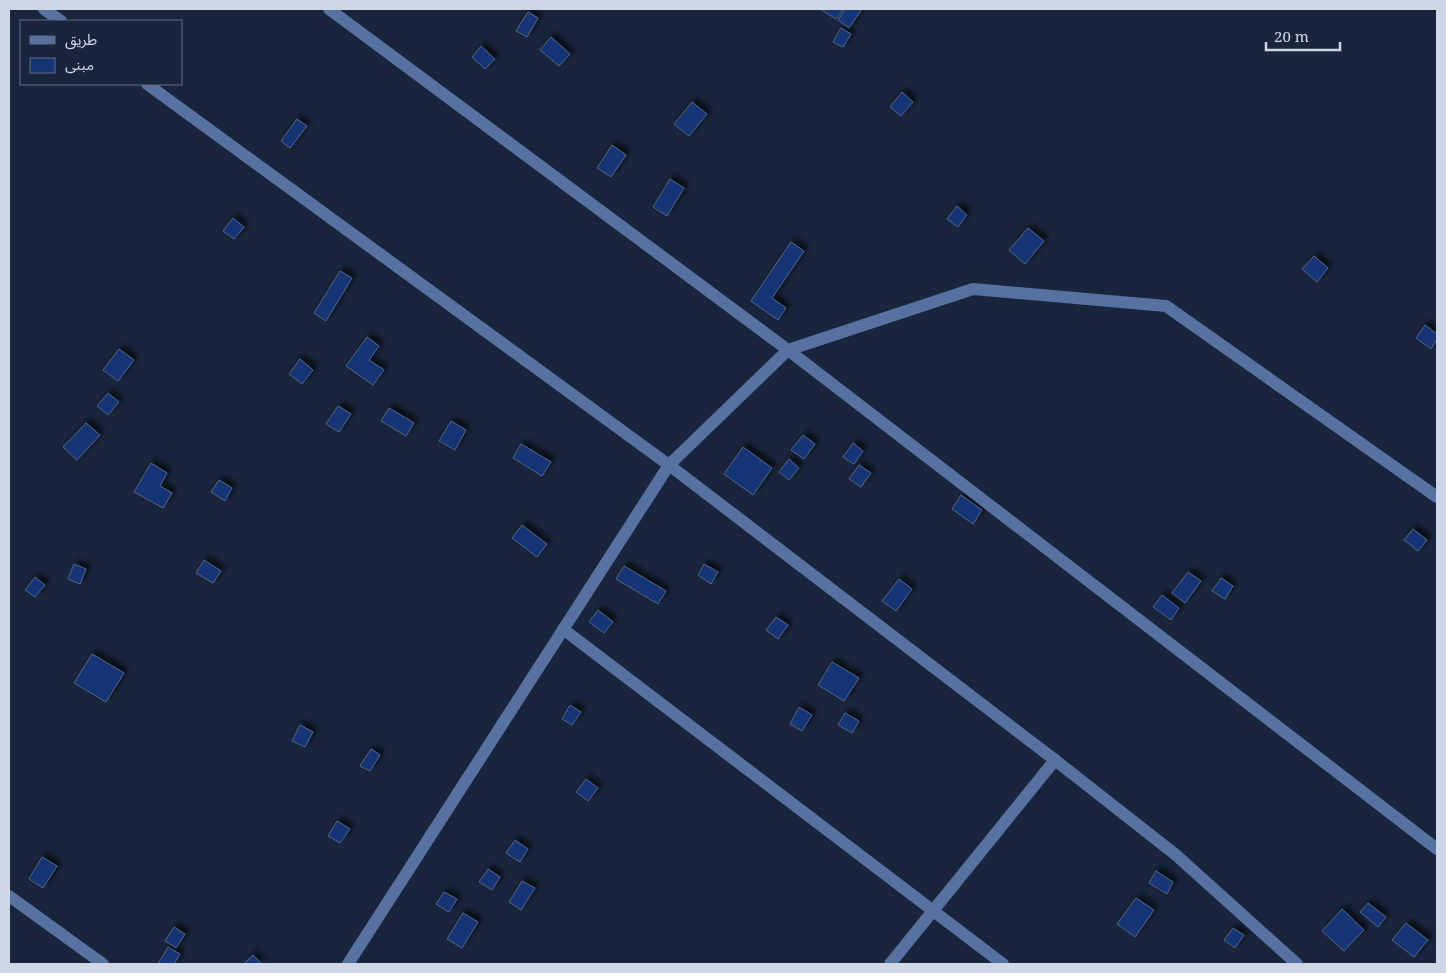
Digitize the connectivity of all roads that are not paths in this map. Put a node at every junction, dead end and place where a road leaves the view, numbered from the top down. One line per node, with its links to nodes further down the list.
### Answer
1 (44, 9): 3 (street)
2 (330, 9): 5 (street)
3 (60, 20)
4 (147, 85): 6 (street)
5 (788, 350): 6 (street); 7 (street); 10 (street)
6 (670, 465): 8 (street); 9 (street)
7 (1437, 497)
8 (564, 630): 12 (street); 14 (street)
9 (1055, 760): 12 (street); 17 (street)
10 (1437, 849)
11 (9, 896): 13 (street)
12 (932, 912): 15 (street); 16 (street)
13 (103, 964)
14 (348, 964)
15 (890, 964)
16 (1003, 964)
17 (1298, 964)

